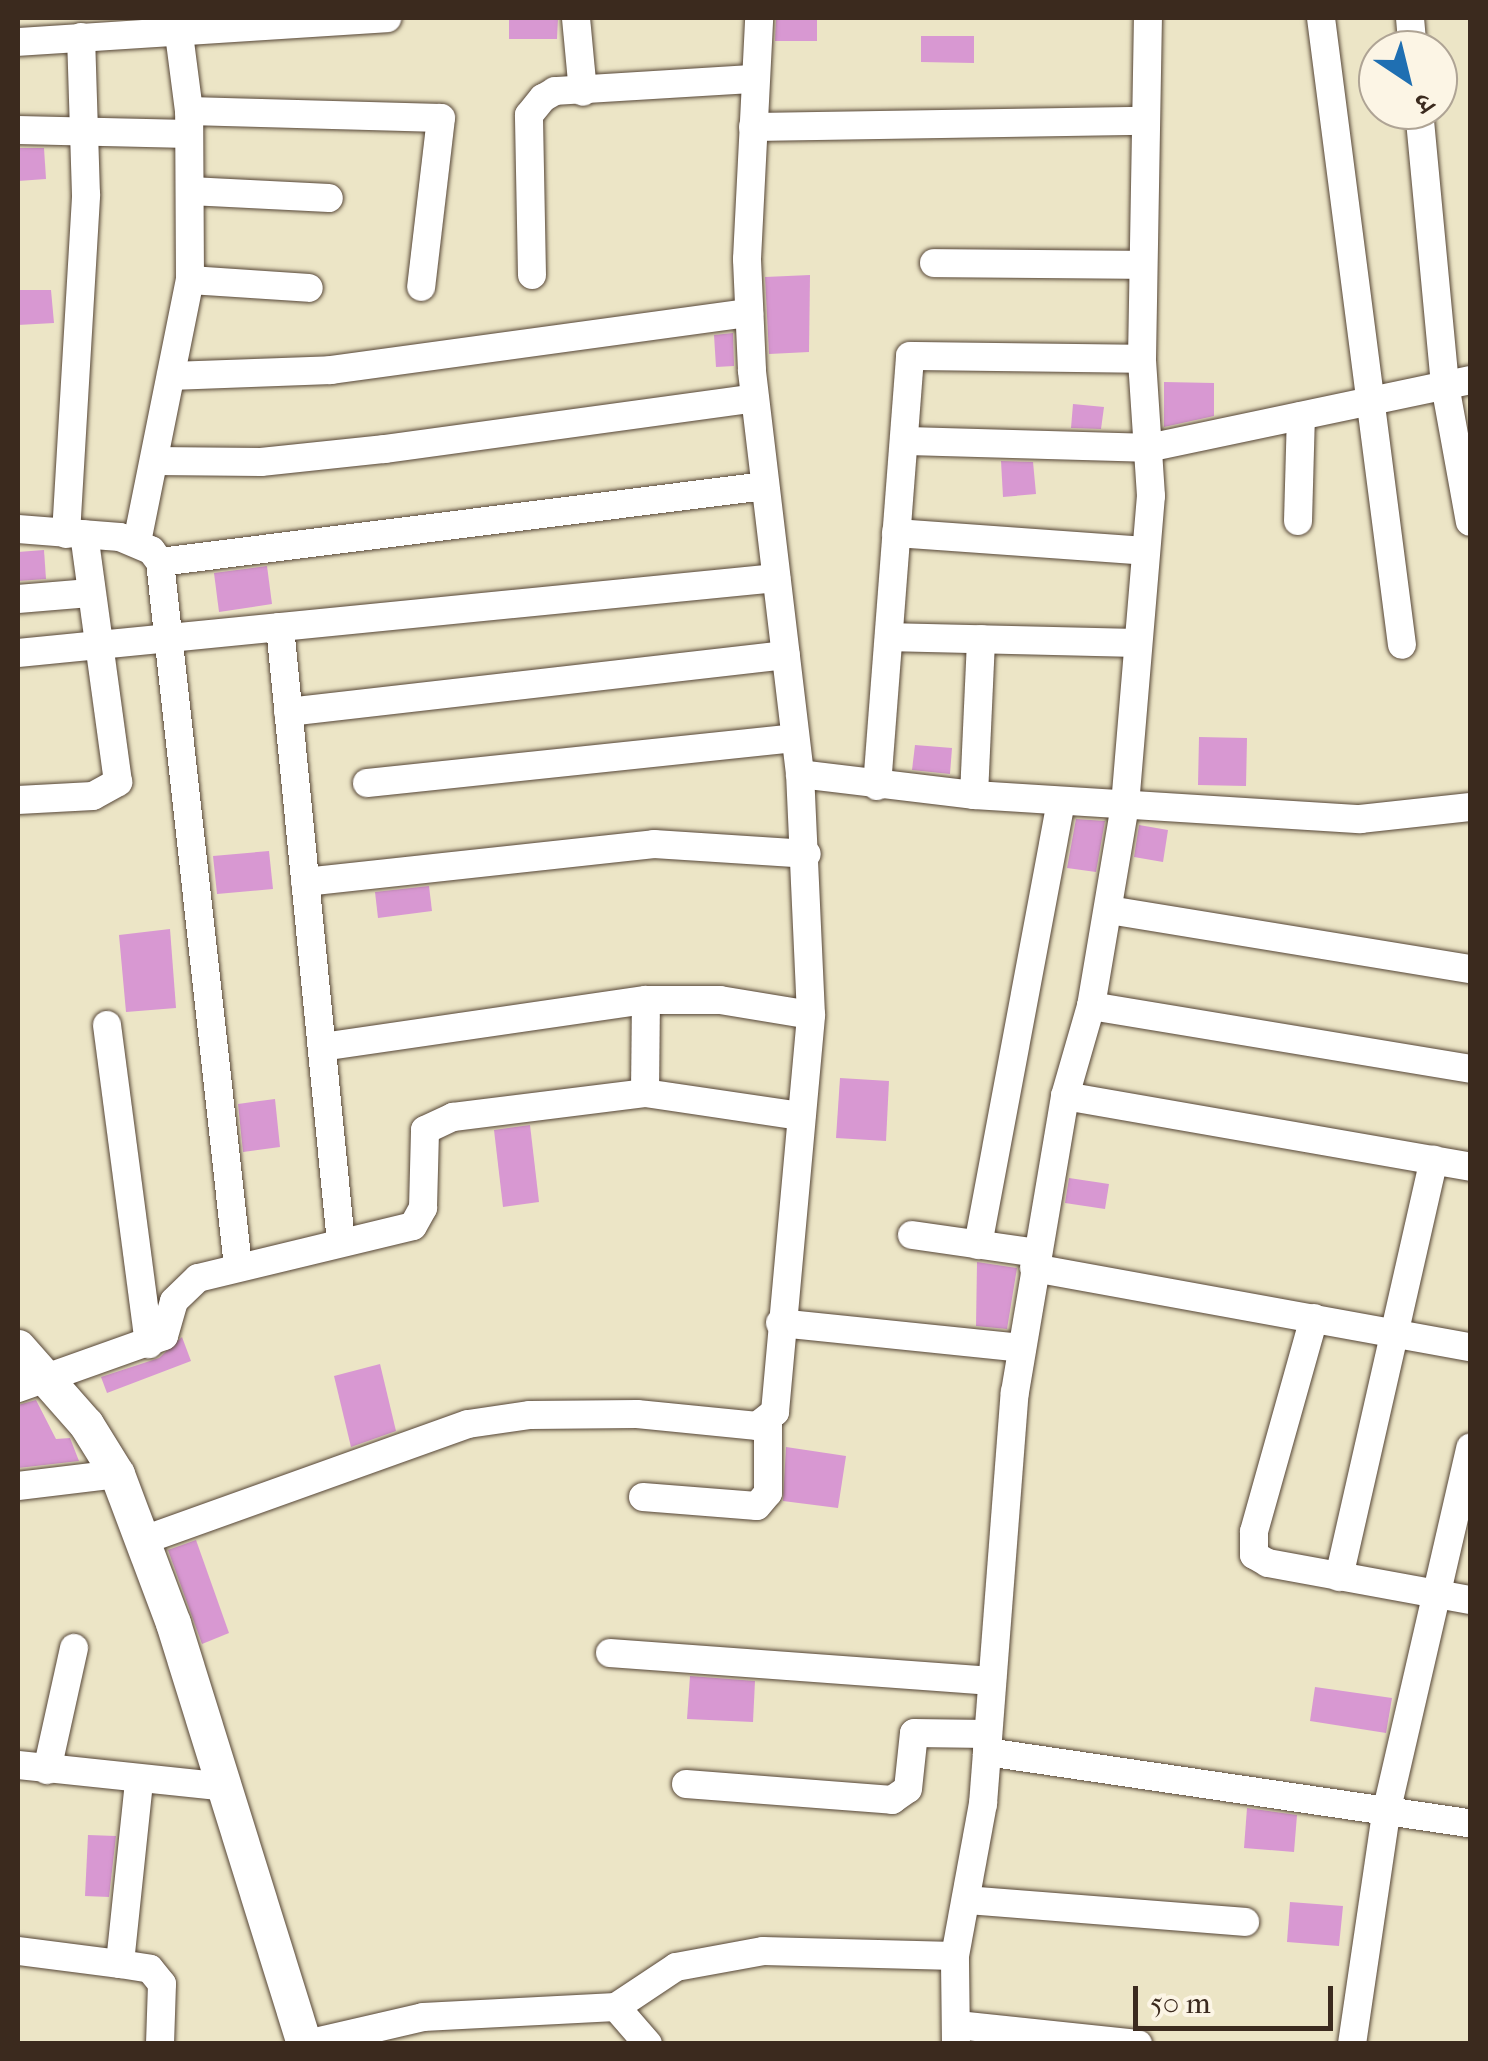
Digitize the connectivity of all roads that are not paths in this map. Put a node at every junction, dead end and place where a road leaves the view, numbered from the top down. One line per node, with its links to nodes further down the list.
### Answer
1 (387, 18): 6 (street)
2 (576, 18): 10 (street)
3 (759, 18): 9 (street)
4 (1148, 18): 11 (street)
5 (1321, 18): 30 (street)
6 (178, 24): 7 (street); 12 (street)
7 (81, 37): 8 (street); 16 (street)
8 (18, 42)
9 (754, 79): 10 (street); 13 (street)
10 (583, 92): 21 (street)
11 (1146, 121): 13 (street); 20 (street)
12 (189, 122): 16 (street); 17 (street); 23 (street)
13 (753, 127): 25 (street)
14 (18, 130): 16 (street)
15 (1421, 130): 28 (street)
16 (84, 132): 40 (street)
17 (190, 191): 18 (street); 22 (street)
18 (329, 198)
19 (934, 263): 20 (street)
20 (1143, 265): 26 (street)
21 (532, 275)
22 (190, 280): 24 (street); 27 (street)
23 (421, 287)
24 (310, 288)
25 (749, 314): 27 (street); 29 (street)
26 (1142, 358): 32 (street); 33 (street)
27 (171, 376): 34 (street)
28 (1458, 382): 30 (street); 37 (street)
29 (754, 398): 34 (street); 35 (street)
30 (1370, 401): 31 (street); 52 (street)
31 (1301, 416): 33 (street); 36 (street)
32 (904, 441): 33 (street); 39 (street)
33 (1148, 448): 42 (street)
34 (154, 460): 41 (street)
35 (766, 486): 43 (street); 44 (street)
36 (1298, 521)
37 (1470, 522)
38 (18, 529): 40 (street)
39 (896, 533): 42 (street); 48 (street)
40 (75, 534): 41 (street); 45 (street)
41 (137, 542): 43 (street)
42 (1145, 551): 51 (street)
43 (160, 562): 49 (street)
44 (776, 578): 47 (street); 55 (street)
45 (90, 593): 46 (street); 53 (street)
46 (18, 599)
47 (280, 627): 49 (street); 56 (street)
48 (888, 637): 50 (street); 60 (street)
49 (172, 638): 53 (street); 85 (street)
50 (980, 639): 51 (street); 61 (street)
51 (1134, 643): 64 (street)
52 (1402, 644)
53 (101, 645): 54 (street); 62 (street)
54 (18, 653)
55 (786, 655): 56 (street); 57 (street)
56 (288, 712): 67 (street)
57 (795, 738): 58 (street); 59 (street)
58 (800, 774): 60 (street); 66 (street)
59 (368, 783)
60 (877, 786): 61 (street)
61 (974, 796): 63 (street)
62 (18, 800)
63 (1060, 802): 64 (street); 83 (street)
64 (1125, 805): 65 (street); 68 (street)
65 (1470, 807)
66 (807, 854): 67 (street); 72 (street)
67 (305, 882): 74 (street)
68 (1109, 910): 69 (street); 71 (street)
69 (1470, 968)
70 (646, 1000): 72 (street); 74 (street); 76 (street)
71 (1091, 1006): 75 (street); 77 (street)
72 (812, 1015): 78 (street)
73 (107, 1025): 89 (street)
74 (322, 1046): 82 (street)
75 (1470, 1069)
76 (646, 1094): 78 (street); 82 (street)
77 (1065, 1096): 79 (street); 84 (street)
78 (801, 1116): 87 (street)
79 (1434, 1160): 80 (street); 88 (street)
80 (1470, 1167)
81 (912, 1235): 83 (street)
82 (341, 1242): 85 (street)
83 (978, 1245): 84 (street)
84 (1035, 1260): 86 (street); 92 (street)
85 (238, 1266): 89 (street)
86 (1314, 1318): 88 (street); 101 (street)
87 (780, 1323): 92 (street); 95 (street)
88 (1394, 1333): 91 (street); 101 (street)
89 (150, 1344): 93 (street)
90 (18, 1347): 93 (street)
91 (1470, 1347)
92 (1022, 1348): 106 (street)
93 (52, 1381): 94 (street); 97 (street)
94 (18, 1388)
95 (768, 1421): 99 (street); 100 (street)
96 (1470, 1448): 102 (street)
97 (117, 1474): 98 (street); 100 (street)
98 (18, 1486)
99 (643, 1498)
100 (144, 1540): 112 (street)
101 (1338, 1577): 102 (street)
102 (1436, 1597): 103 (street); 113 (street)
103 (1470, 1600)
104 (74, 1648): 109 (street)
105 (610, 1652): 106 (street)
106 (992, 1681): 107 (street)
107 (987, 1743): 111 (street); 113 (street); 115 (street)
108 (18, 1765): 109 (street)
109 (47, 1770): 110 (street)
110 (139, 1782): 112 (street); 119 (street)
111 (686, 1784)
112 (219, 1786): 124 (street)
113 (1386, 1813): 114 (street); 127 (street)
114 (1470, 1823)
115 (966, 1900): 116 (street); 118 (street)
116 (1244, 1922)
117 (18, 1951): 119 (street)
118 (955, 1956): 120 (street); 121 (street)
119 (120, 1964): 123 (street)
120 (616, 2006): 122 (street); 125 (street)
121 (956, 2034): 126 (street)
122 (376, 2036): 124 (street)
123 (160, 2044)
124 (306, 2044)
125 (648, 2044)
126 (1138, 2044)
127 (1352, 2044)

